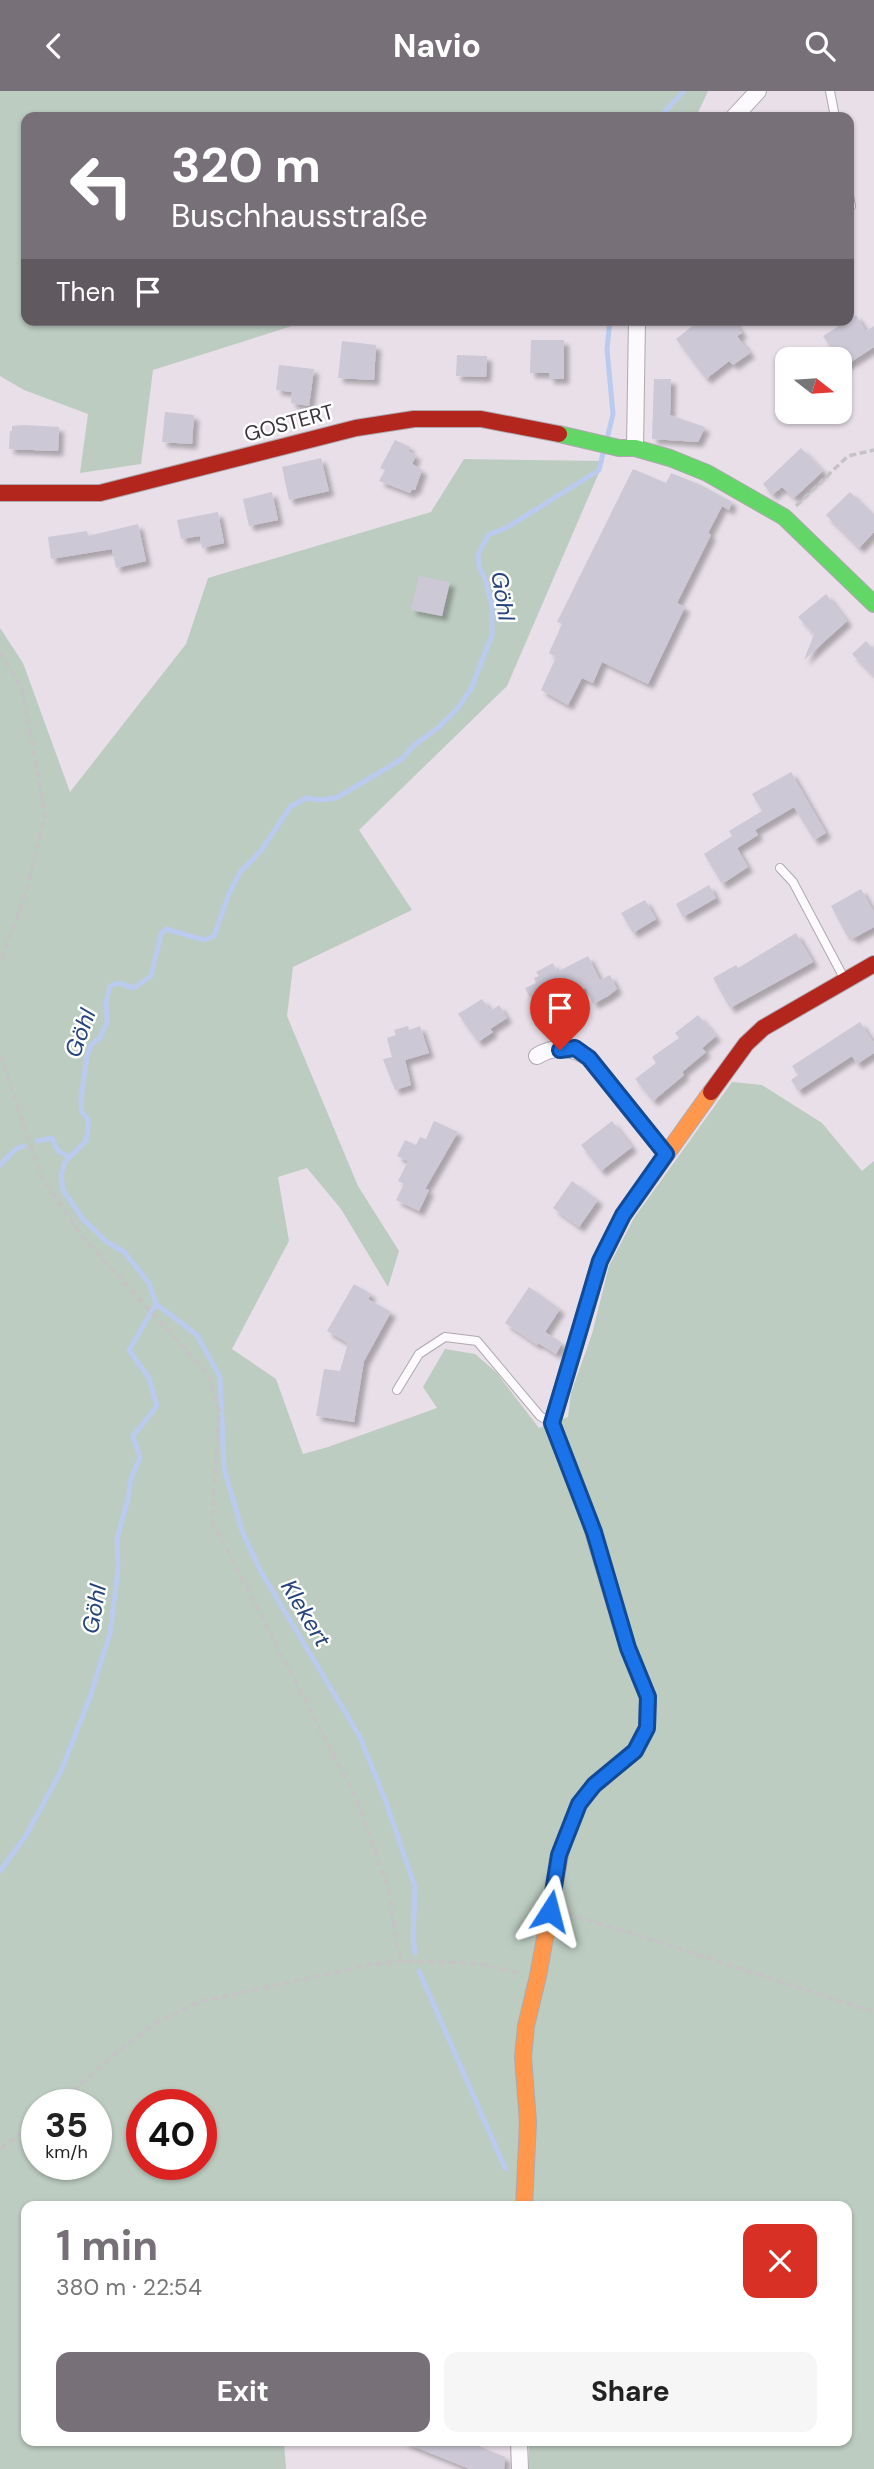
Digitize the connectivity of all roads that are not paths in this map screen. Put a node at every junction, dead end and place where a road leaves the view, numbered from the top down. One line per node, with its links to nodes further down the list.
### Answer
1 (758, 91): 3 (street)
2 (830, 91): 4 (lane)
3 (739, 112)
4 (834, 112)
5 (637, 326): 6 (street)
6 (627, 448): 7 (street, GOSTERT); 8 (street, GOSTERT)
7 (0, 493)
8 (874, 604)
9 (780, 868): 11 (lane)
10 (874, 964): 11 (street)
11 (845, 980): 13 (street)
12 (537, 1056): 13 (street)
13 (666, 1154): 15 (street)
14 (397, 1390): 15 (lane)
15 (552, 1423): 16 (street)
16 (524, 2201)
17 (519, 2446): 18 (street)
18 (520, 2469)

